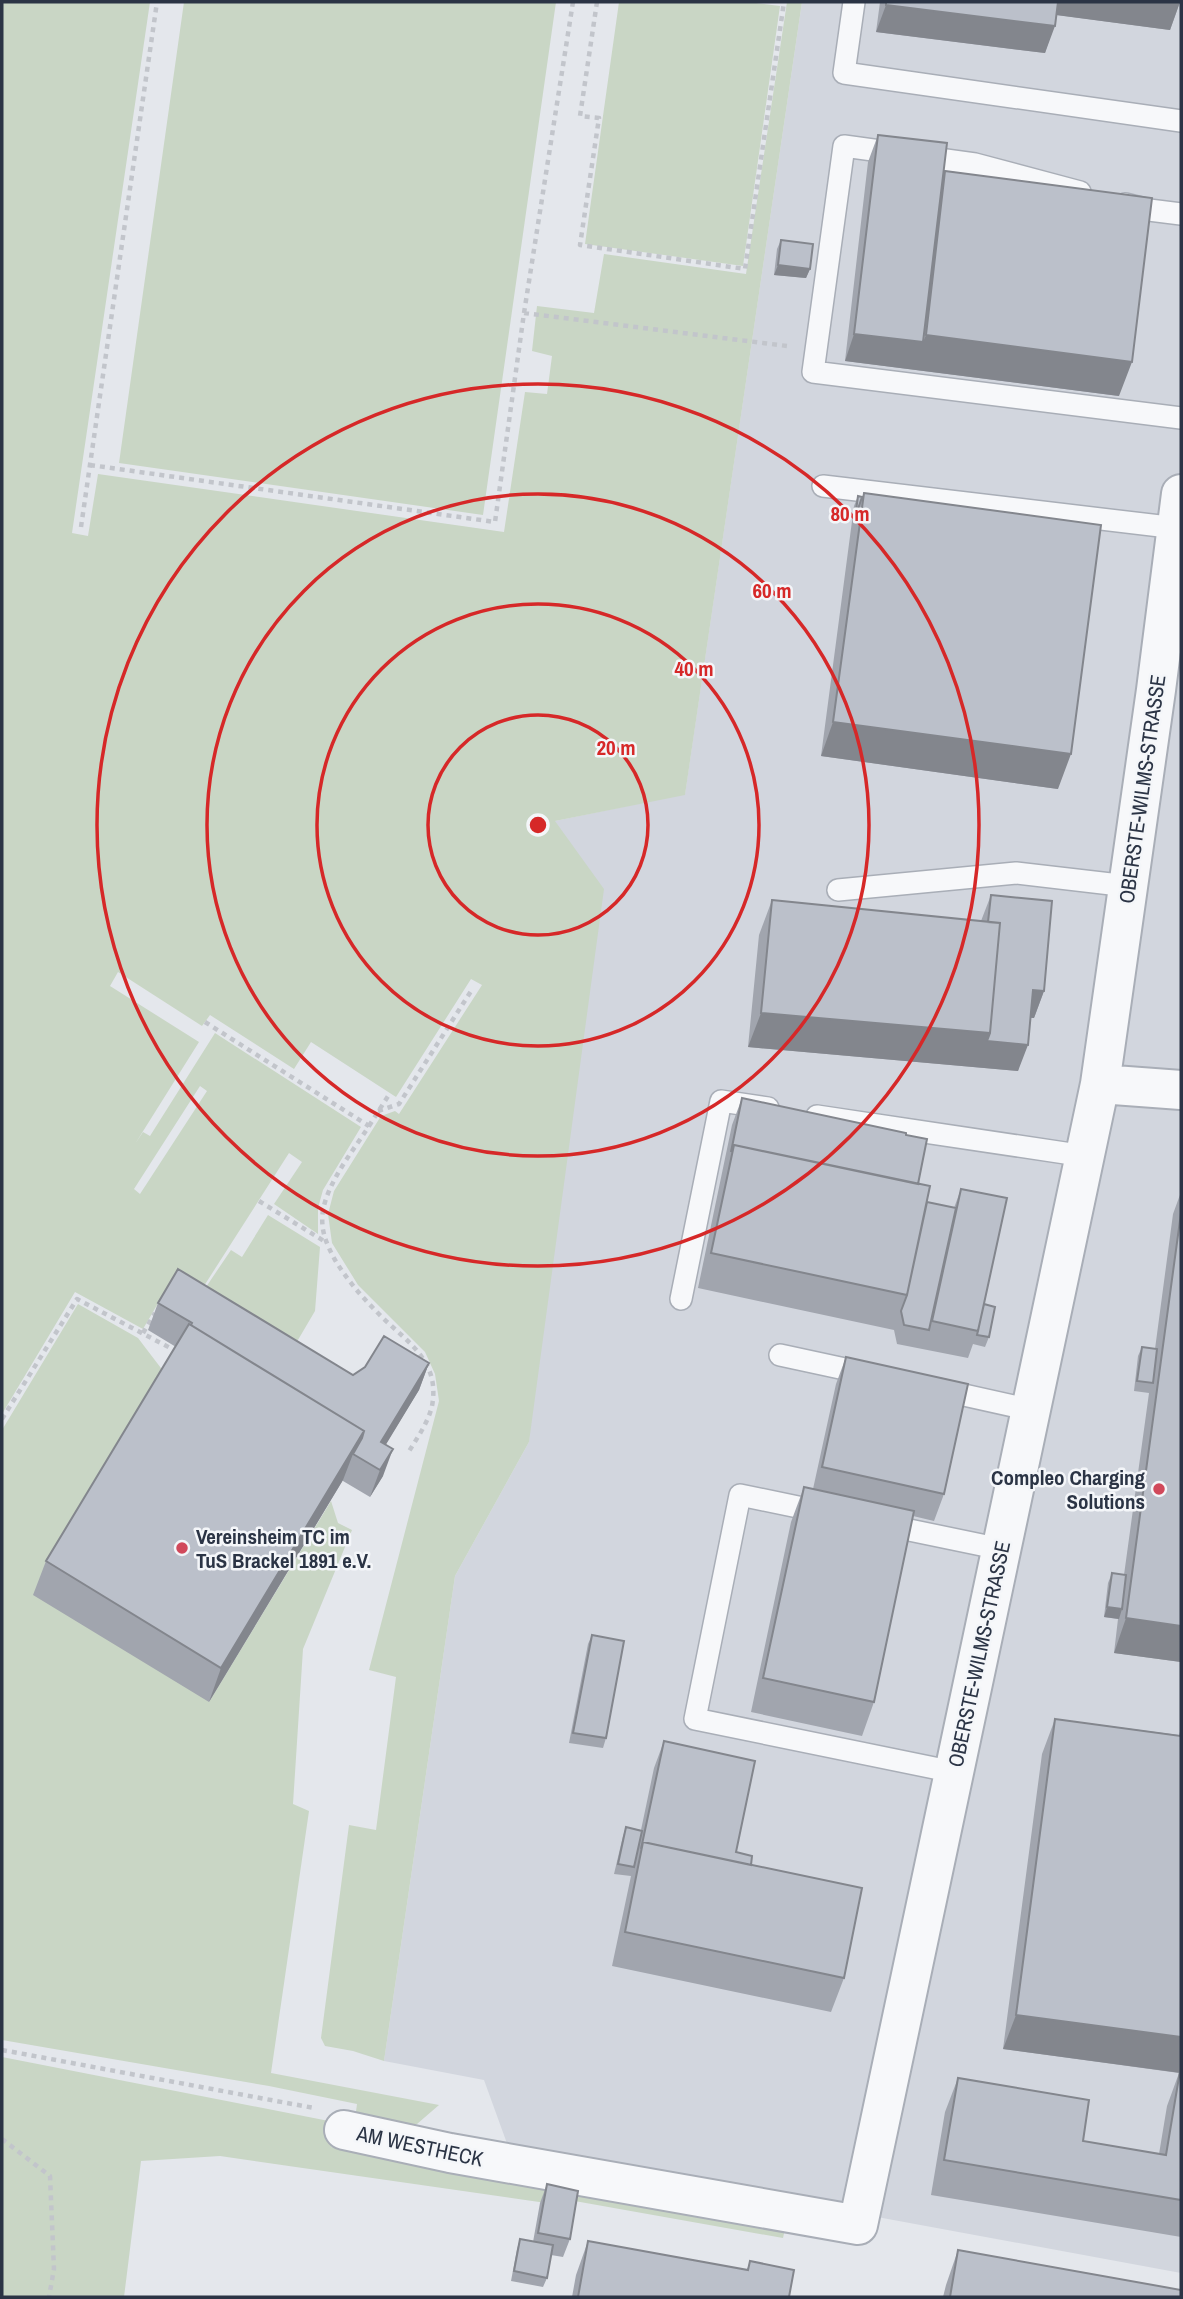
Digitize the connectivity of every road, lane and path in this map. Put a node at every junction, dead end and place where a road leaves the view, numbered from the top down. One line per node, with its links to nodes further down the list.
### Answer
1 (157, 2): 11 (path)
2 (573, 2): 8 (path)
3 (597, 2): 4 (path)
4 (784, 2)
5 (853, 2): 6 (lane)
6 (1181, 121)
7 (1181, 214): 9 (lane)
8 (524, 313): 9 (path); 11 (path)
9 (816, 350): 10 (lane)
10 (1181, 418)
11 (90, 465): 14 (path)
12 (823, 486): 13 (lane)
13 (1179, 511): 15 (street, OBERSTE-WILMS-STRASSE)
14 (81, 527)
15 (1128, 886): 16 (lane); 19 (street, OBERSTE-WILMS-STRASSE)
16 (838, 890)
17 (473, 988): 22 (path)
18 (205, 1022): 23 (path)
19 (1100, 1084): 20 (street); 24 (street, OBERSTE-WILMS-STRASSE)
20 (1181, 1090)
21 (390, 1093): 22 (path)
22 (378, 1111): 23 (path)
23 (369, 1126): 26 (path)
24 (1085, 1156): 27 (lane); 34 (street, OBERSTE-WILMS-STRASSE)
25 (259, 1201): 26 (path)
26 (324, 1241): 36 (path)
27 (681, 1299)
28 (162, 1302): 29 (path)
29 (143, 1333): 30 (path); 35 (path)
30 (180, 1353)
31 (780, 1355): 32 (lane)
32 (884, 1378)
33 (923, 1386): 34 (lane)
34 (1031, 1410): 37 (street, OBERSTE-WILMS-STRASSE)
35 (2, 1419)
36 (408, 1453)
37 (1001, 1549): 38 (street, OBERSTE-WILMS-STRASSE); 38 (lane)
38 (954, 1772): 42 (street, OBERSTE-WILMS-STRASSE)
39 (2, 2050): 40 (path, AM WESTHECK)
40 (344, 2130): 42 (street, AM WESTHECK)
41 (2, 2139): 43 (path)
42 (858, 2225)
43 (49, 2297)

